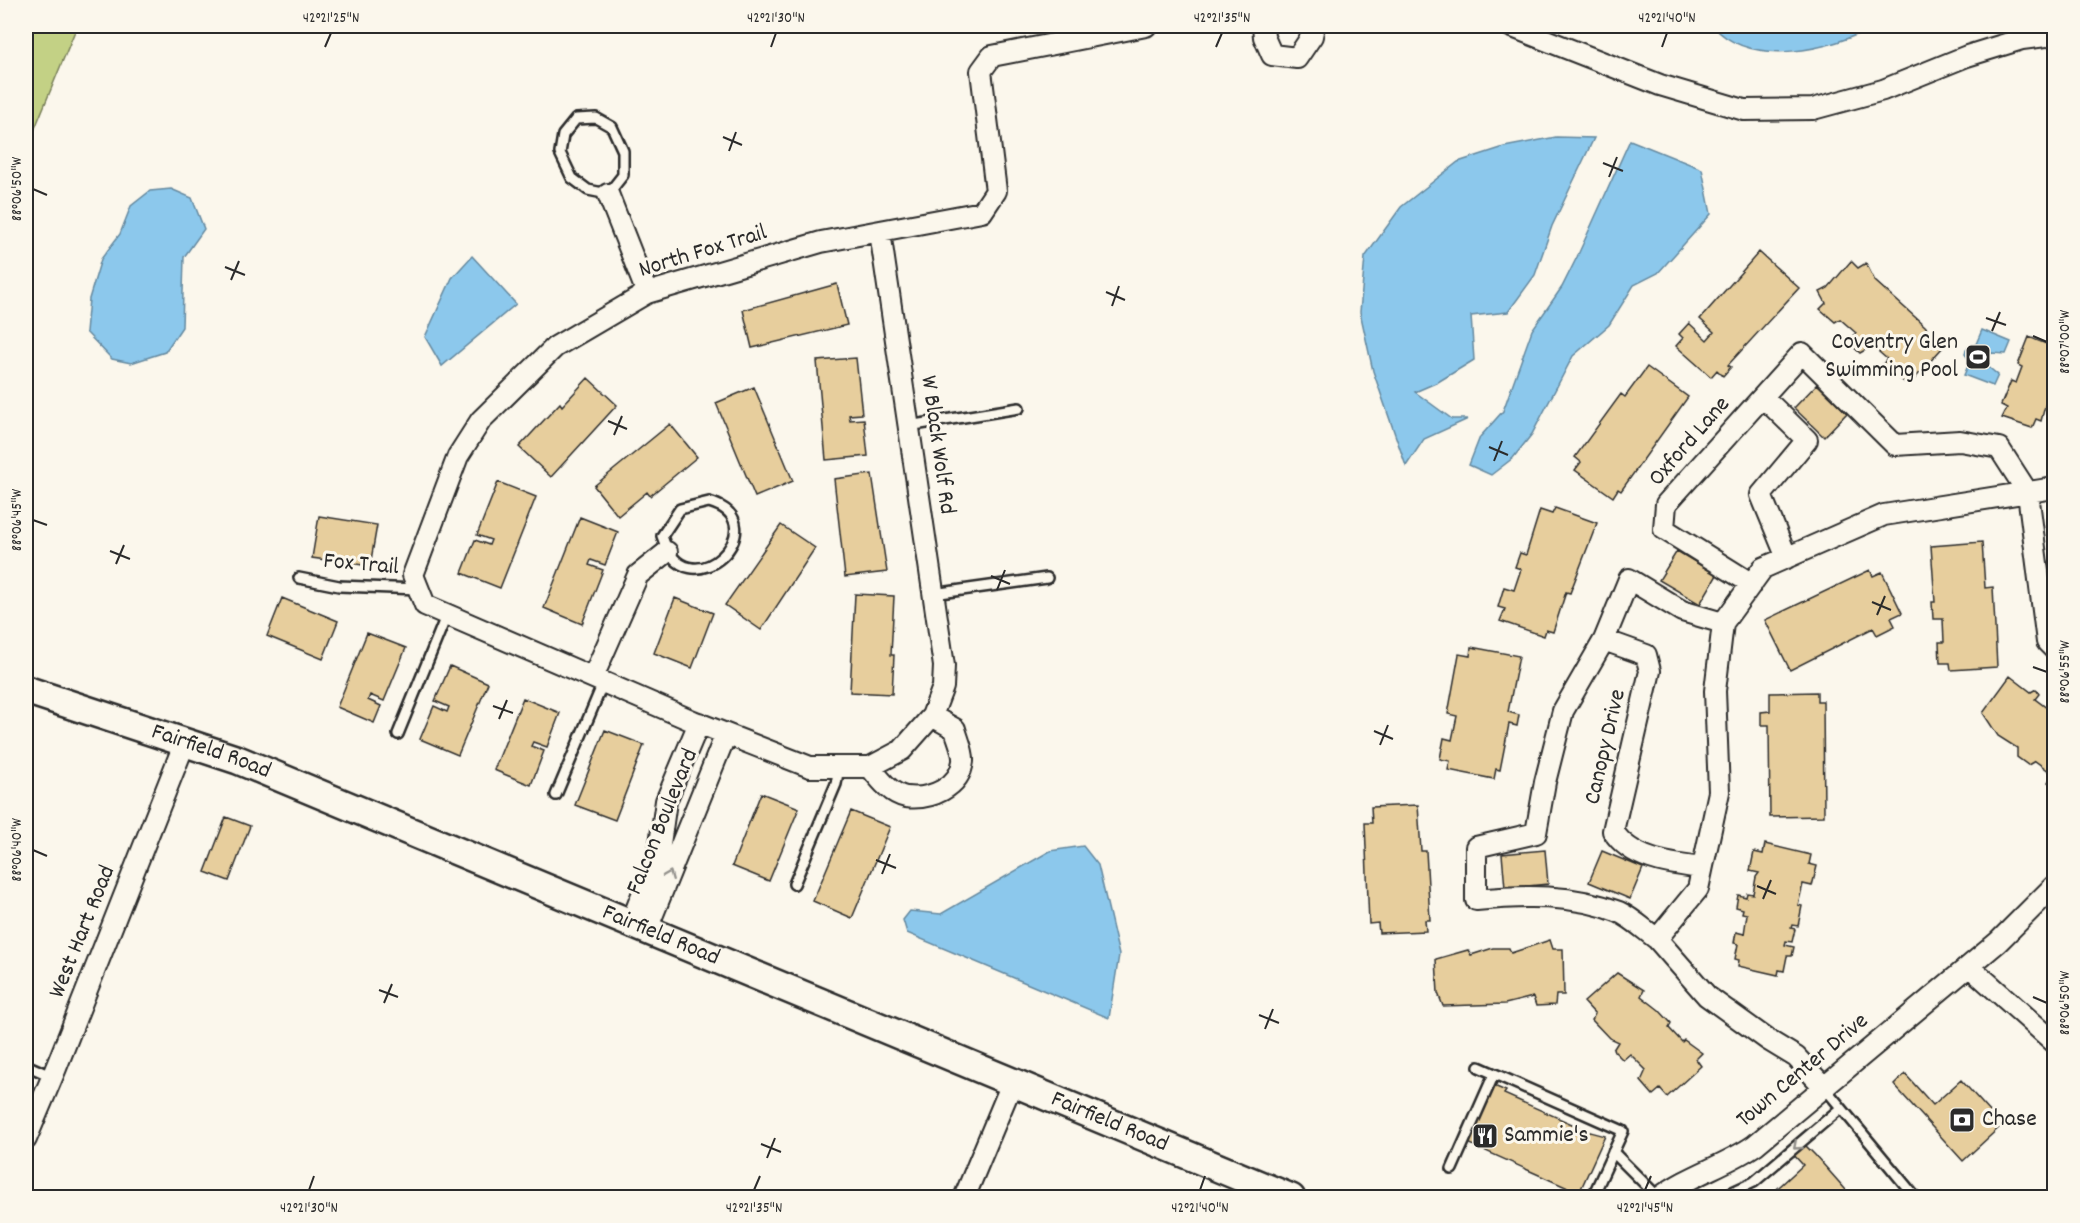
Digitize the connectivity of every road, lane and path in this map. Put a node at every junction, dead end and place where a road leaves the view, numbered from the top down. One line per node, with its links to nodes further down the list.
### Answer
1 (1146, 26): 7 (street, North Fox Trail)
2 (1263, 26): 3 (street)
3 (1314, 26)
4 (1510, 26): 5 (street)
5 (2055, 36)
6 (608, 194): 6 (lane); 8 (street)
7 (880, 232): 8 (street, North Fox Trail); 11 (street, W Black Wolf Rd)
8 (647, 293): 19 (street, North Fox Trail)
9 (1763, 397): 13 (street, Oxford Lane); 15 (street, Oxford Lane); 18 (street, Oxford Lane)
10 (1019, 408): 11 (lane)
11 (909, 426): 20 (street, W Black Wolf Rd)
12 (2055, 488): 13 (street)
13 (2028, 493): 15 (street); 24 (street, Oxford Lane)
14 (667, 552): 14 (lane); 25 (street)
15 (1787, 558): 18 (street)
16 (299, 578): 19 (lane, Fox Trail)
17 (1047, 578): 20 (lane)
18 (1752, 584): 22 (street)
19 (419, 589): 21 (street)
20 (933, 594): 27 (street, W Black Wolf Rd)
21 (447, 614): 25 (street); 29 (lane)
22 (1723, 623): 23 (street, Canopy Drive); 35 (street)
23 (1604, 640): 35 (street, Canopy Drive); 39 (street, Canopy Drive)
24 (2055, 649)
25 (599, 679): 28 (street); 34 (lane)
26 (26, 690): 31 (street, Fairfield Road)
27 (932, 716): 33 (street); 33 (street)
28 (699, 723): 30 (street); 38 (street, Falcon Boulevard)
29 (398, 734)
30 (732, 736): 32 (street); 38 (street, Falcon Boulevard, one-way to 30)
31 (186, 742): 38 (street, Fairfield Road); 45 (street, West Hart Road)
32 (839, 767): 33 (street); 36 (lane)
33 (870, 767)
34 (556, 795)
35 (1702, 868): 39 (street)
36 (794, 884)
37 (2055, 885): 40 (street, Town Center Drive)
38 (639, 926): 46 (street, Fairfield Road)
39 (1657, 939): 47 (street)
40 (1970, 967): 41 (street); 47 (street, Town Center Drive)
41 (2055, 1042)
42 (26, 1065): 45 (lane)
43 (1479, 1067): 44 (lane)
44 (1494, 1074): 50 (lane); 51 (lane)
45 (53, 1077): 49 (street, West Hart Road)
46 (1013, 1081): 52 (street); 53 (street, Fairfield Road)
47 (1824, 1087): 48 (lane); 55 (street, Town Center Drive)
48 (1841, 1108): 56 (lane, one-way to 56); 57 (lane)
49 (26, 1139)
50 (1613, 1152): 54 (lane); 55 (lane)
51 (1452, 1170)
52 (964, 1197)
53 (1291, 1197)
54 (1592, 1197)
55 (1659, 1197)
56 (1719, 1197)
57 (1916, 1197)

